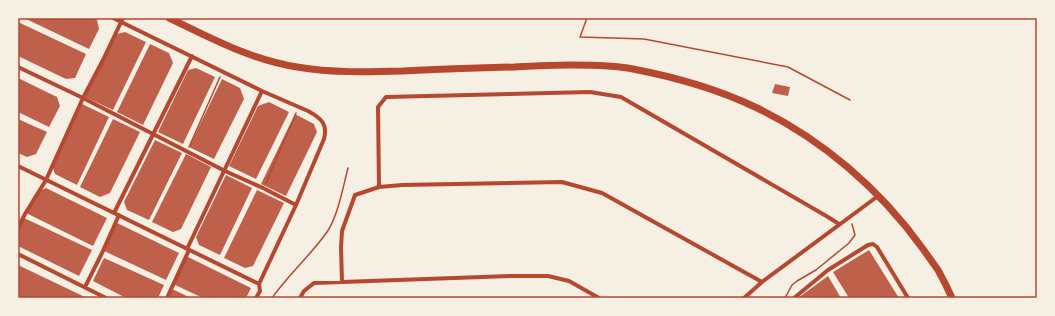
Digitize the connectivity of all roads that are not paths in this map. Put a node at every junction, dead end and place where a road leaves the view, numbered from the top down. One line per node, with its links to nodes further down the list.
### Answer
1 (113, 18): 3 (street)
2 (169, 18): 13 (street)
3 (122, 20): 4 (street); 7 (street)
4 (192, 56): 6 (street); 8 (street)
5 (18, 67): 7 (street)
6 (262, 91): 10 (street); 14 (street)
7 (82, 98): 8 (street); 11 (street)
8 (153, 134): 10 (street); 15 (street)
9 (18, 166): 11 (street)
10 (225, 171): 14 (street); 19 (street)
11 (46, 180): 15 (street); 18 (street)
12 (378, 187): 17 (street); 21 (street); 22 (street)
13 (878, 195): 17 (street); 33 (street)
14 (296, 205): 23 (street)
15 (114, 213): 16 (street)
16 (119, 215): 19 (street); 24 (street)
17 (839, 224): 22 (street)
18 (18, 228)
19 (188, 249): 23 (street); 26 (street)
20 (18, 254): 24 (street)
21 (342, 282): 28 (street); 29 (street)
22 (762, 282): 30 (street)
23 (259, 284): 27 (street)
24 (84, 287): 25 (street)
25 (106, 298)
26 (167, 298)
27 (256, 298)
28 (300, 298)
29 (599, 298)
30 (744, 298)
31 (794, 298): 32 (street)
32 (908, 298)
33 (952, 298)

